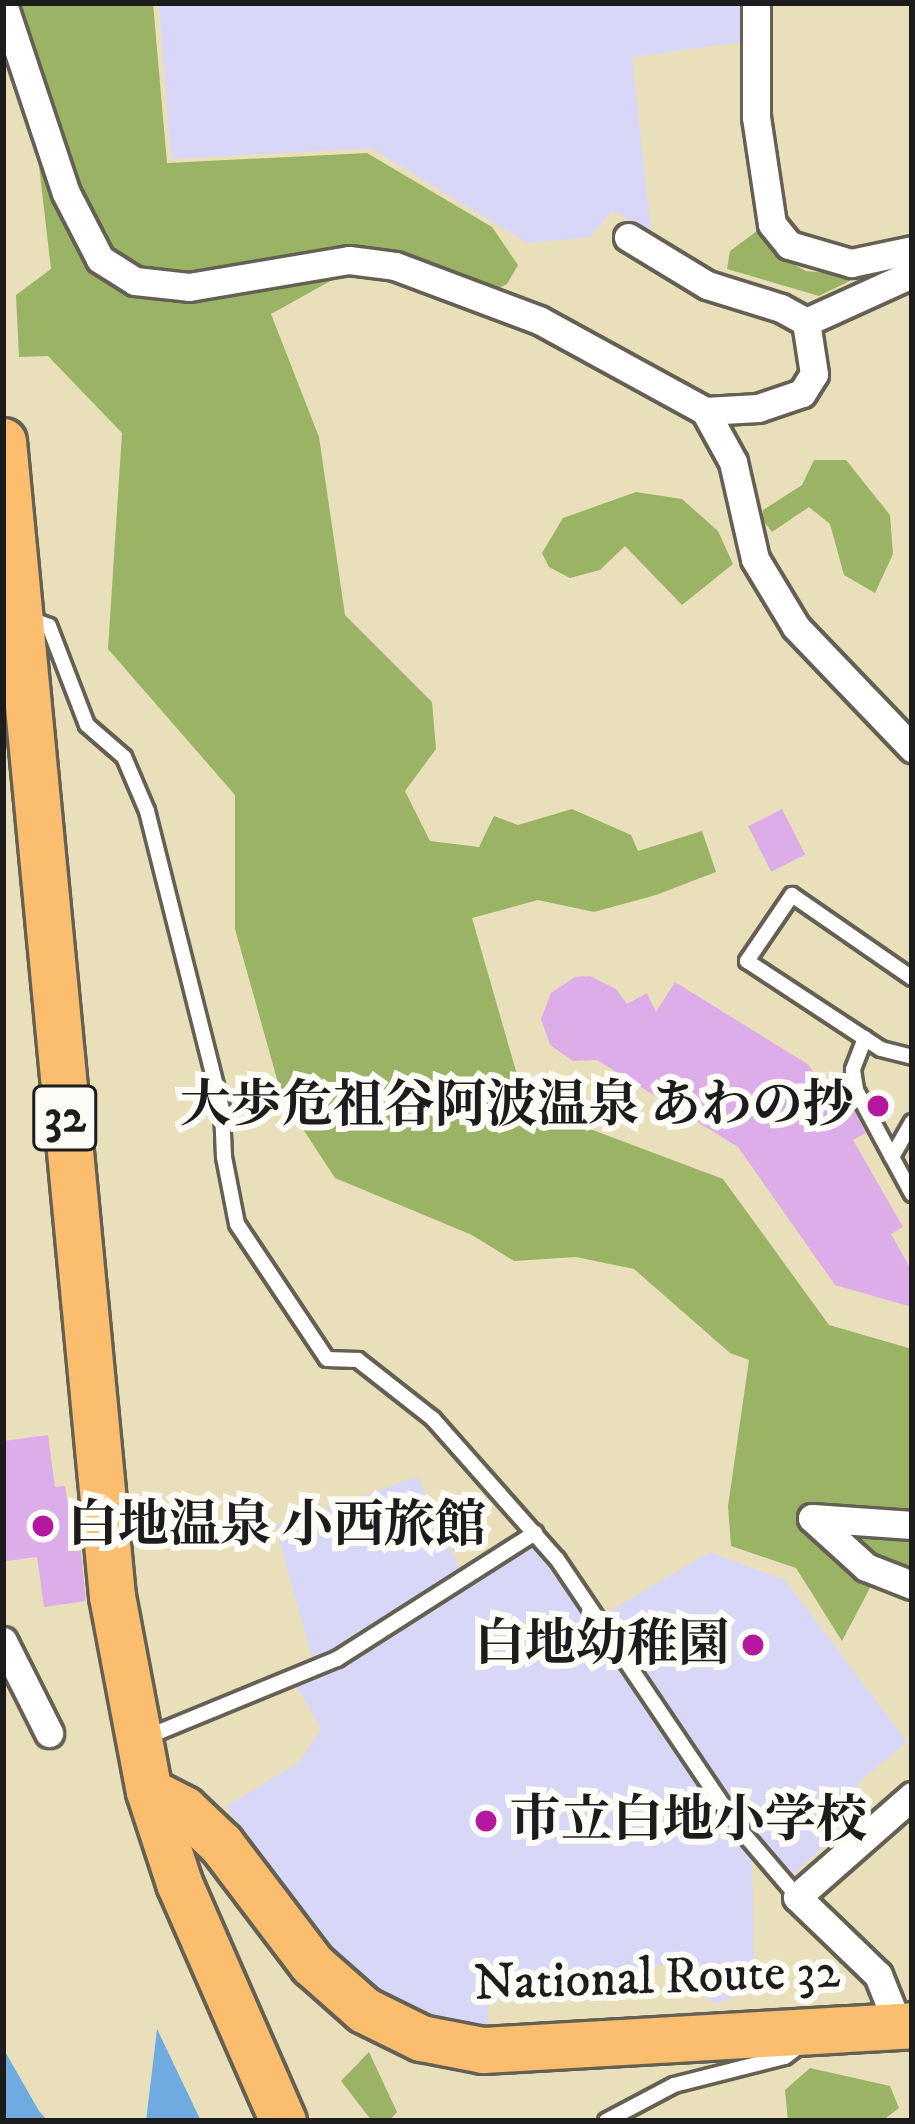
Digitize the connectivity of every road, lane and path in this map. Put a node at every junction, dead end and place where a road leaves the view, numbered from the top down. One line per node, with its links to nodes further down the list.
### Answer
1 (756, 3): 4 (street)
2 (3, 4): 7 (street)
3 (628, 237): 6 (street)
4 (912, 250)
5 (912, 274): 6 (street)
6 (806, 322): 7 (street)
7 (705, 411): 10 (street)
8 (3, 441): 9 (highway, 32)
9 (19, 618): 18 (lane); 22 (highway, 32)
10 (912, 748)
11 (912, 978): 12 (lane)
12 (866, 1039): 13 (lane); 15 (lane)
13 (912, 1058)
14 (912, 1122): 15 (lane)
15 (892, 1157): 16 (lane)
16 (912, 1194)
17 (912, 1525): 19 (street)
18 (536, 1533): 22 (lane); 25 (lane)
19 (912, 1585)
20 (3, 1641): 21 (street)
21 (49, 1733)
22 (139, 1740): 23 (highway, 32)
23 (149, 1791): 26 (highway, 32); 28 (highway, National Route 32)
24 (912, 1796): 25 (street)
25 (797, 1897): 27 (street)
26 (235, 2010): 29 (highway, 32); 30 (highway, 32)
27 (905, 2025): 28 (highway, National Route 32)
28 (806, 2030): 31 (lane)
29 (283, 2121)
30 (319, 2121)
31 (606, 2121)

